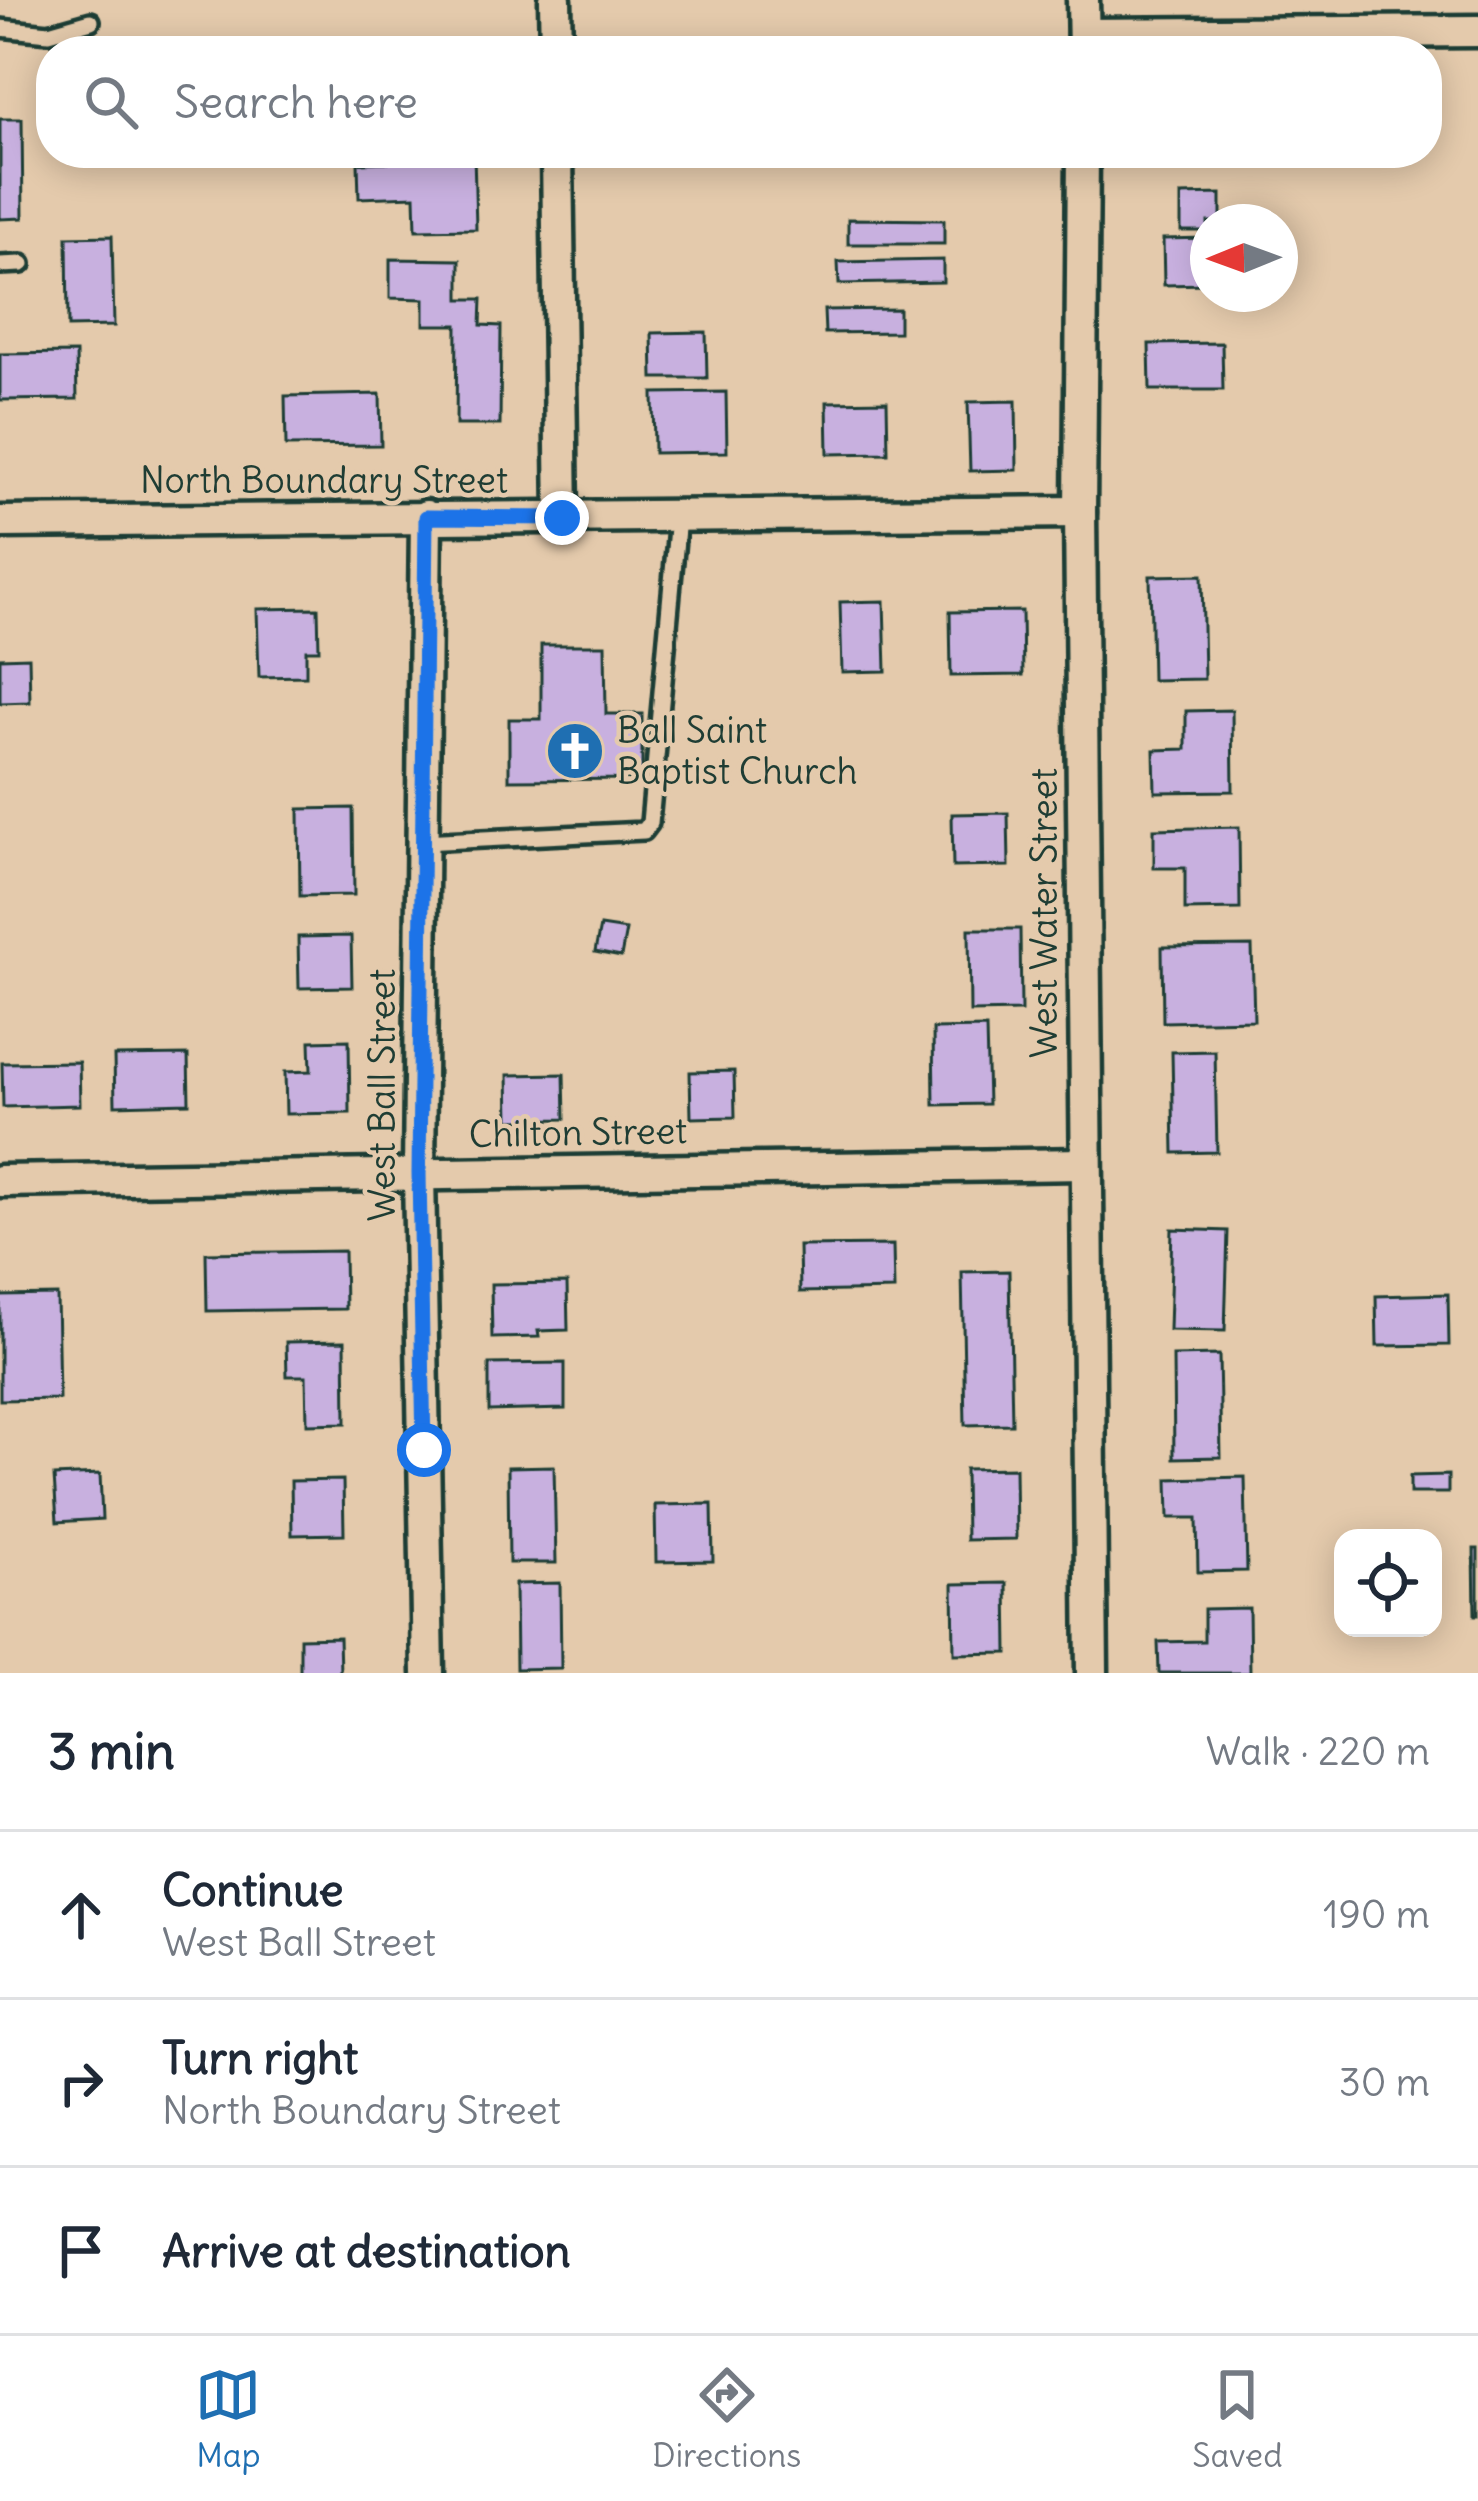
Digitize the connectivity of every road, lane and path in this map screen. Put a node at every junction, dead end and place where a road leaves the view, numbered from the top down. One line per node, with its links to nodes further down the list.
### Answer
1 (555, 0): 6 (street)
2 (1083, 0): 7 (street)
3 (91, 21): 4 (lane)
4 (0, 28)
5 (1478, 31): 8 (street)
6 (556, 36)
7 (1084, 36)
8 (1314, 36)
9 (557, 168): 16 (street)
10 (1083, 168): 13 (street, West Water Street)
11 (22, 264): 12 (lane)
12 (0, 265)
13 (1080, 512): 15 (street, North Boundary Street); 19 (street, West Water Street)
14 (426, 517): 16 (street, North Boundary Street); 17 (street, North Boundary Street); 18 (street, West Ball Street)
15 (678, 517): 16 (street, North Boundary Street); 18 (lane)
16 (562, 518)
17 (0, 522)
18 (422, 842): 20 (street, West Ball Street)
19 (1085, 1164): 20 (street, Chilton Street); 23 (street, West Water Street)
20 (419, 1173): 21 (street, Chilton Street); 22 (street, West Ball Street)
21 (0, 1181)
22 (428, 1673)
23 (1092, 1673)

